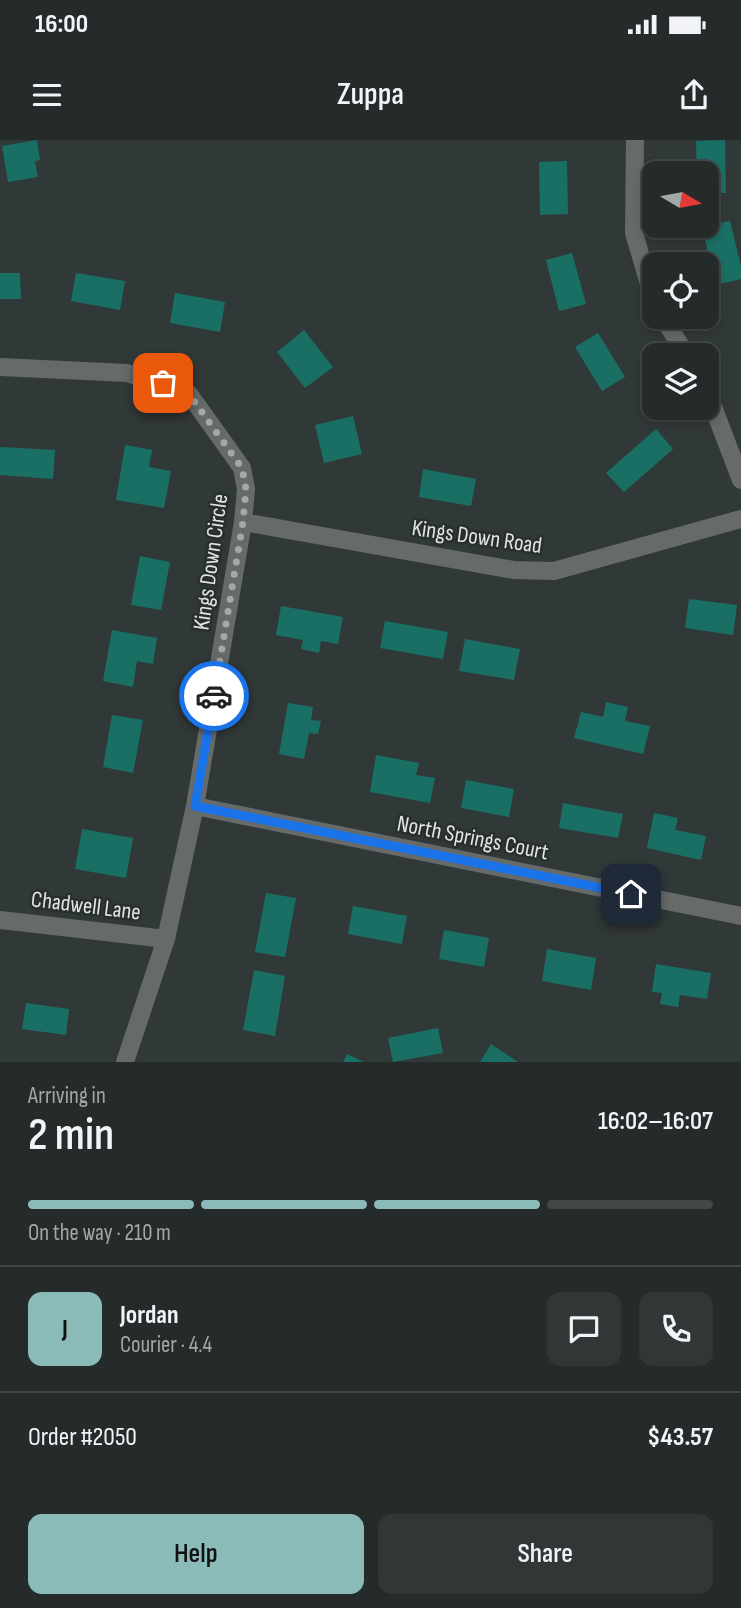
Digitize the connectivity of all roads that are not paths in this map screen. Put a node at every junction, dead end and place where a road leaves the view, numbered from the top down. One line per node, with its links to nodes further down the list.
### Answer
1 (635, 140): 2 (street)
2 (642, 261)
3 (0, 367): 7 (street, Kings Down Circle)
4 (718, 420): 5 (street)
5 (741, 480)
6 (741, 519): 7 (street, Kings Down Road)
7 (243, 522): 8 (street, Kings Down Circle)
8 (195, 806): 9 (street, North Springs Court); 11 (street, Kings Down Circle)
9 (741, 916)
10 (0, 920): 11 (street, Chadwell Lane)
11 (166, 939): 12 (street, Kings Down Circle)
12 (125, 1062)

